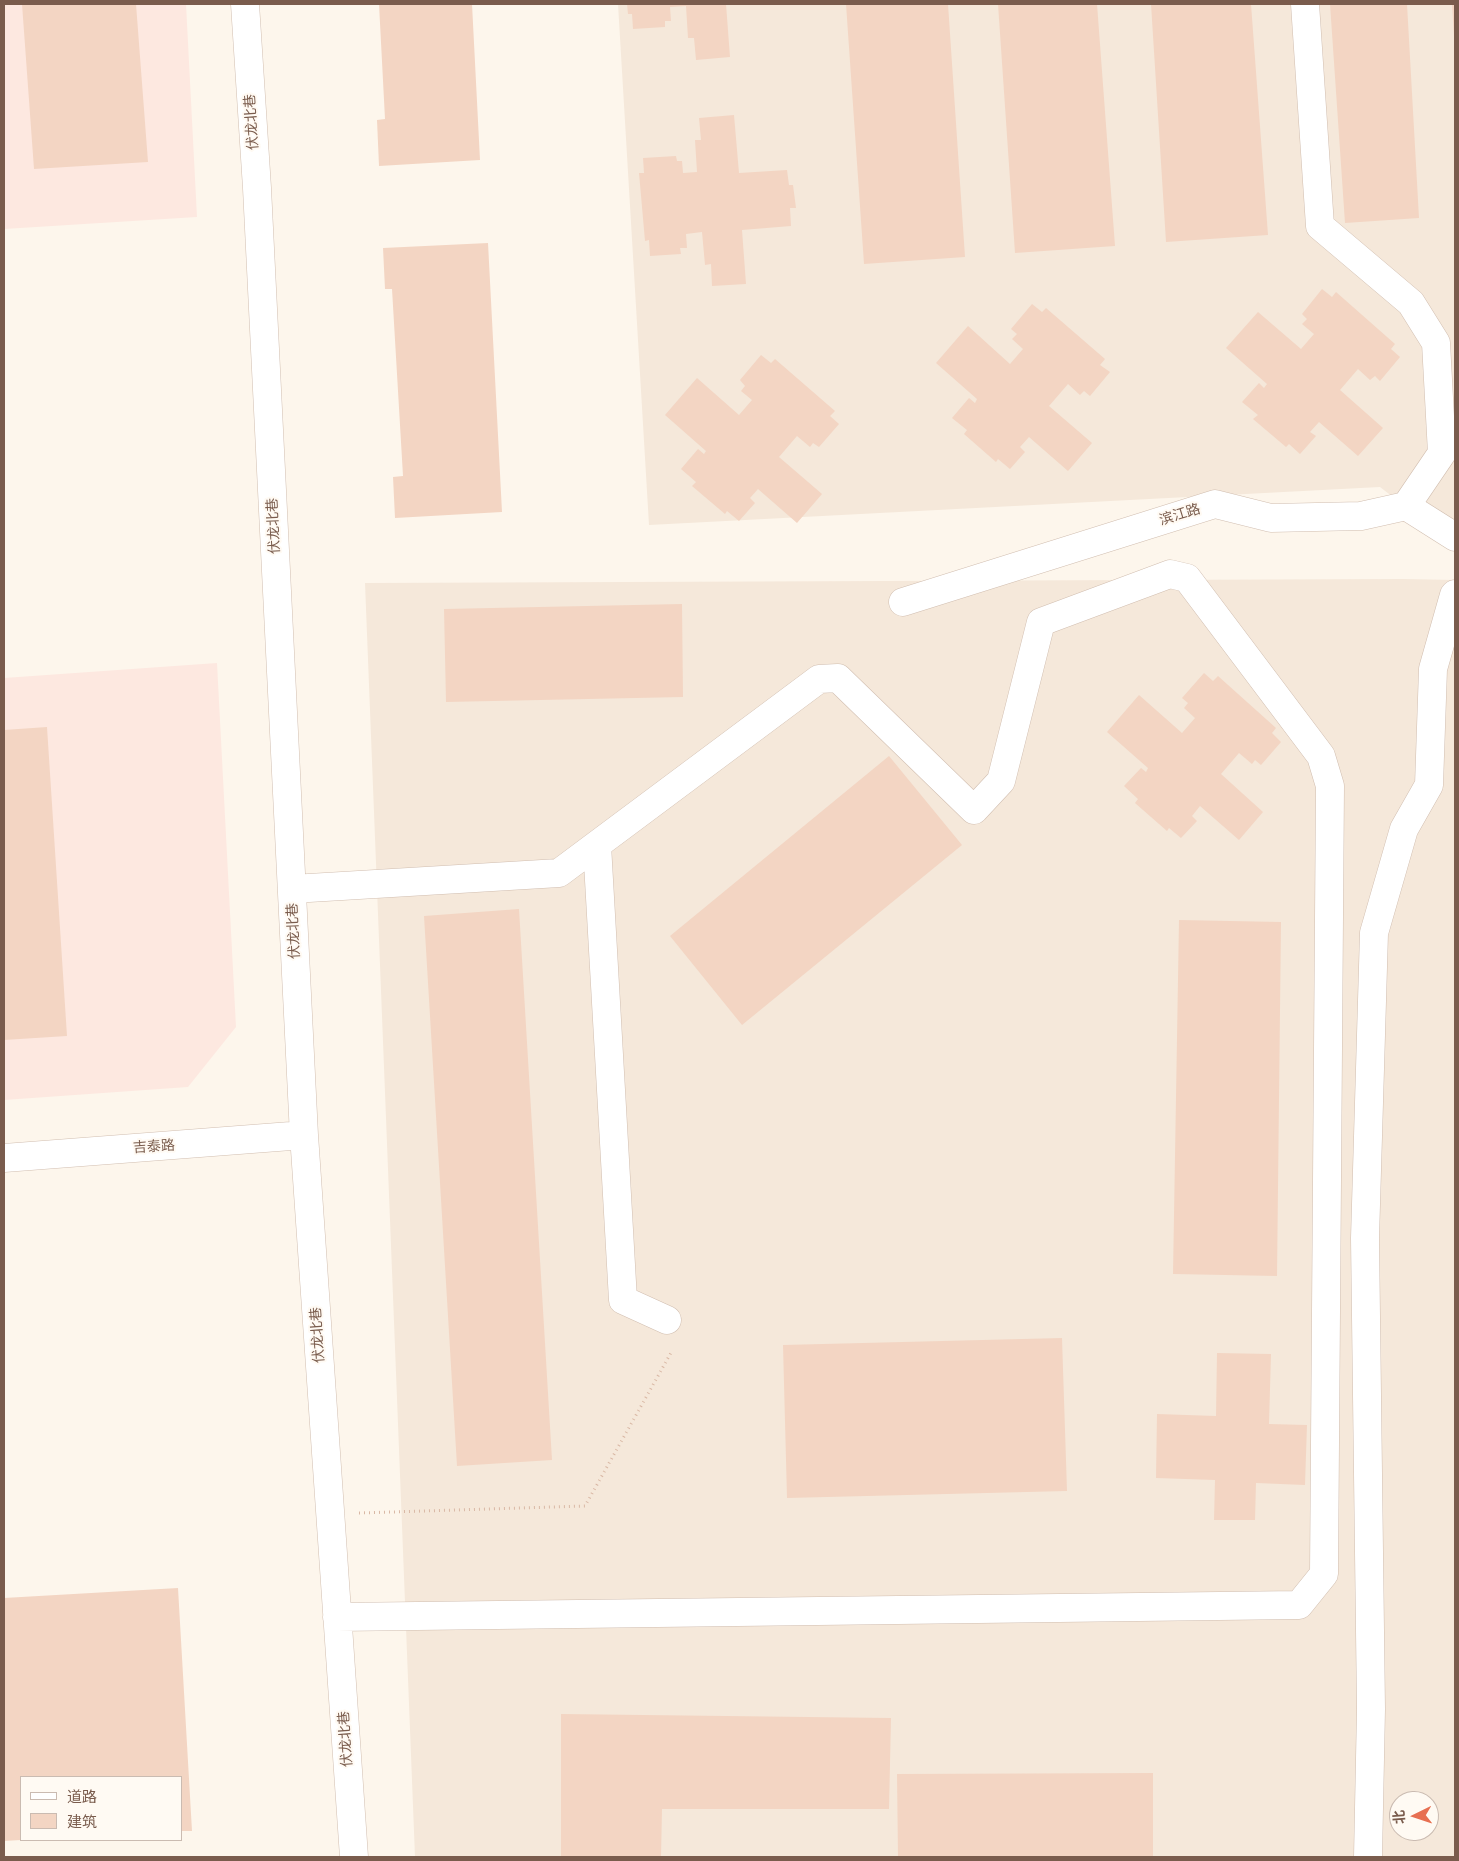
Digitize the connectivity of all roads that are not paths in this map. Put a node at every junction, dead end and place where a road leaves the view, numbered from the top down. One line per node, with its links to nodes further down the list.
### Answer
1 (245, 4): 9 (street, 伏龙北巷)
2 (1305, 4): 3 (street)
3 (1406, 506): 4 (street); 6 (street, 滨江路)
4 (1455, 537)
5 (1455, 594): 16 (street)
6 (903, 602)
7 (597, 845): 8 (street); 10 (street); 14 (street)
8 (559, 873): 9 (street); 10 (street)
9 (292, 889): 11 (street, 伏龙北巷)
10 (600, 893): 13 (street)
11 (304, 1136): 12 (street, 吉泰路); 14 (street, 伏龙北巷)
12 (4, 1158)
13 (667, 1320)
14 (338, 1617): 15 (street, 伏龙北巷)
15 (354, 1857)
16 (1368, 1857)

